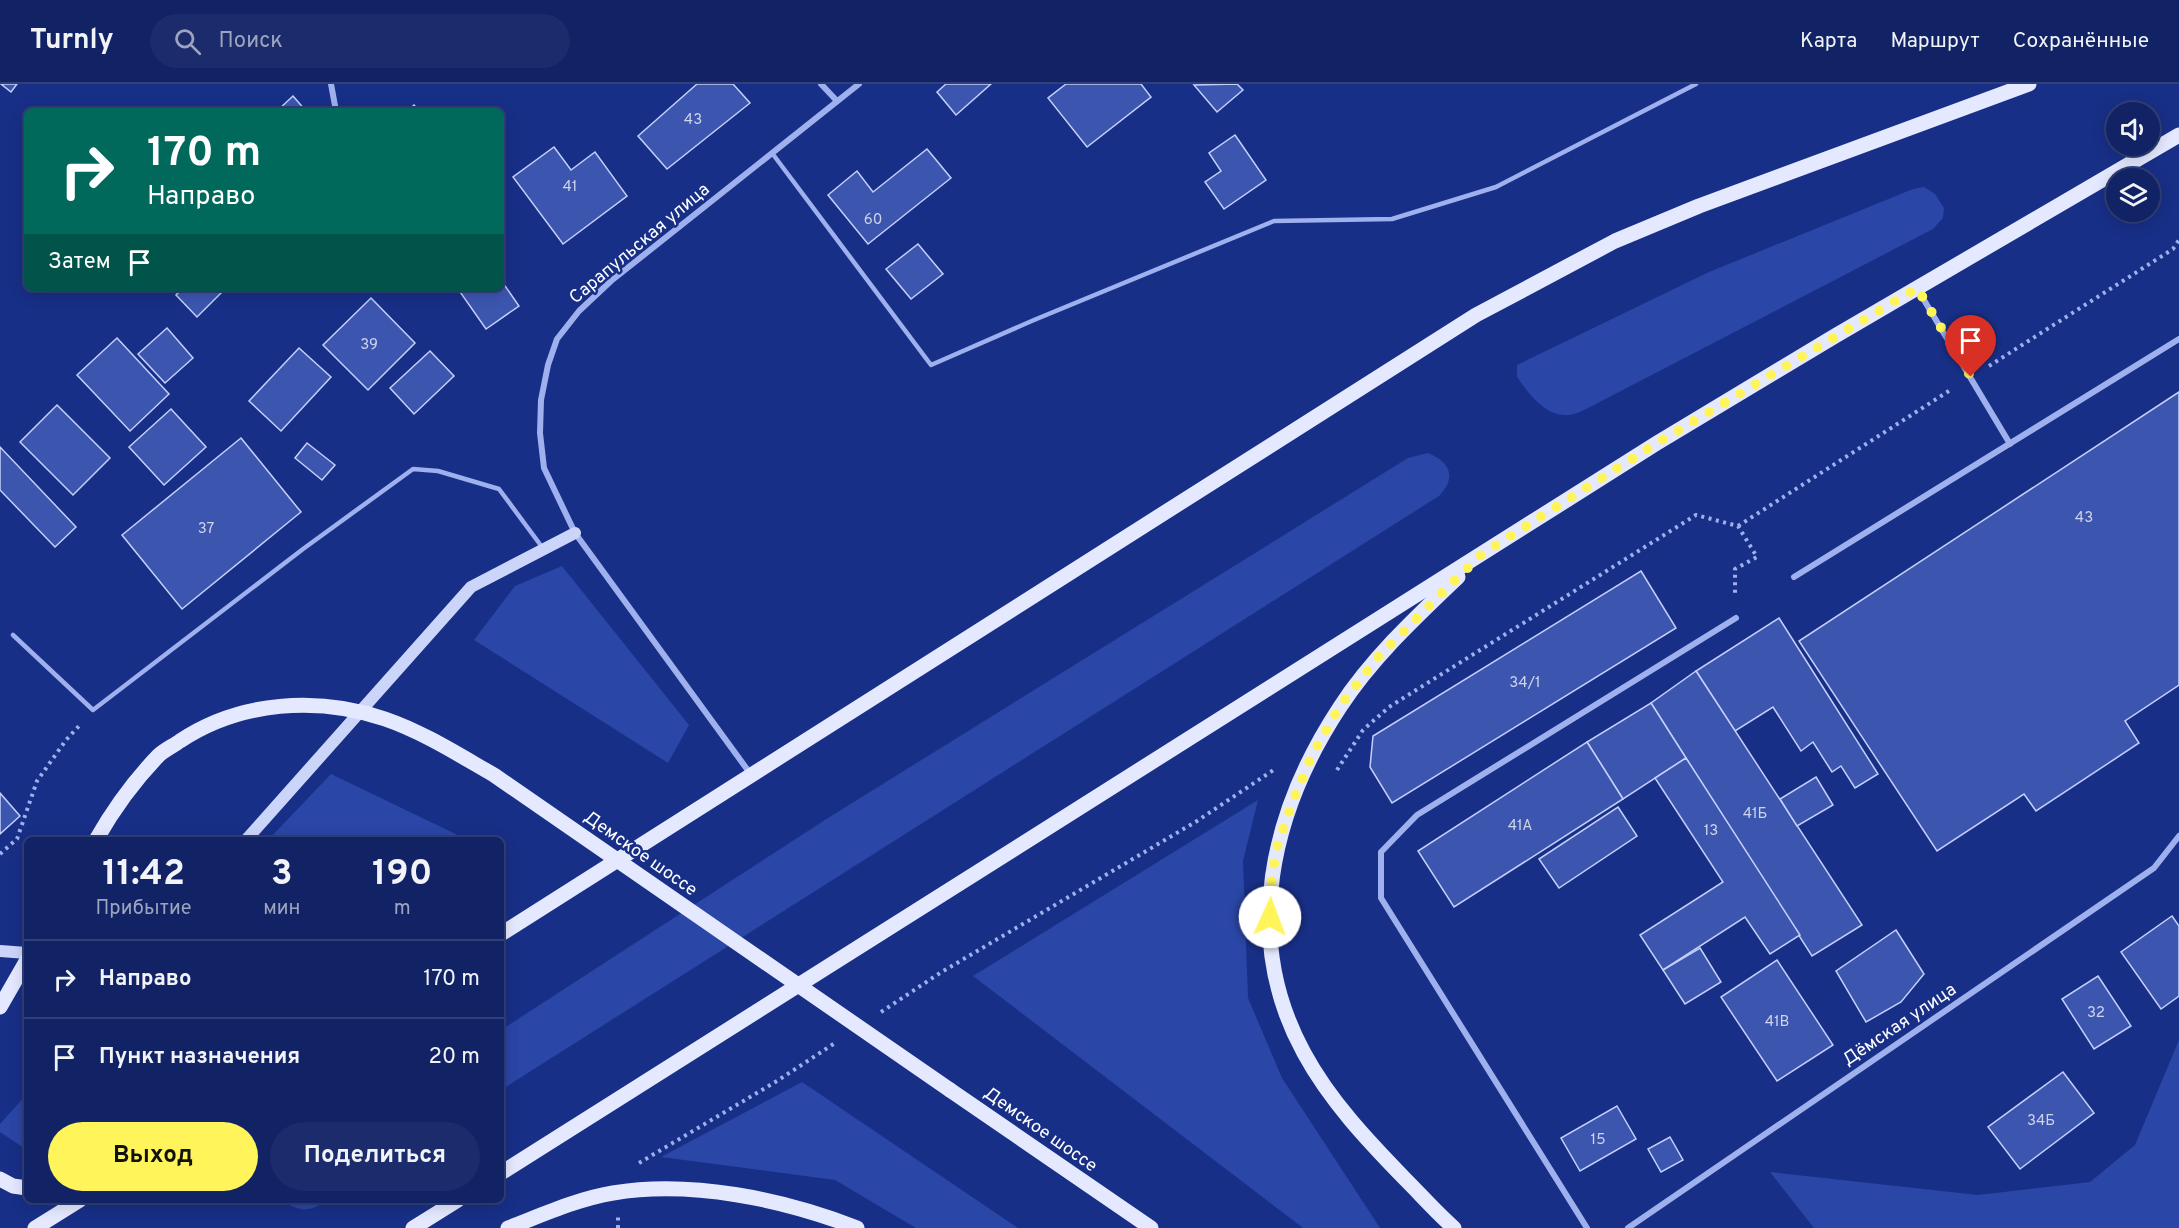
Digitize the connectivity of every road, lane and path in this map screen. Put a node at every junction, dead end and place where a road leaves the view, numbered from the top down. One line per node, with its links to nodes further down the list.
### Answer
1 (331, 84): 7 (street)
2 (821, 84): 6 (street)
3 (859, 84): 6 (street, Сарапульская улица)
4 (1695, 84): 9 (lane)
5 (2029, 84): 21 (main road)
6 (837, 101): 9 (street, Сарапульская улица)
7 (335, 108)
8 (2179, 135): 10 (main road)
9 (772, 153): 13 (street, Сарапульская улица)
10 (1917, 288): 12 (street); 15 (main road)
11 (2179, 339): 12 (street)
12 (2010, 444): 16 (street)
13 (575, 533): 14 (street); 21 (street, Сарапульская улица)
14 (544, 549): 19 (lane); 25 (street)
15 (1482, 554): 22 (main road); 34 (main road)
16 (1794, 577)
17 (1736, 618): 20 (path); 47 (street)
18 (13, 635): 19 (lane)
19 (93, 710): 26 (path)
20 (1336, 772)
21 (752, 776): 27 (main road)
22 (1303, 776): 32 (path); 46 (main road)
23 (2179, 836): 48 (street, Дёмская улица)
24 (98, 837): 45 (main road, Демское шоссе, bridge)
25 (249, 837)
26 (0, 854)
27 (504, 932)
28 (0, 951): 29 (street)
29 (24, 954)
30 (24, 965): 31 (main road)
31 (0, 1006)
32 (873, 1018)
33 (844, 1036): 37 (path)
34 (504, 1171)
35 (0, 1179): 36 (main road)
36 (24, 1188)
37 (620, 1193): 42 (main road); 43 (path); 44 (main road)
38 (75, 1203): 40 (main road)
39 (453, 1203): 41 (main road)
40 (35, 1228)
41 (413, 1228)
42 (508, 1228)
43 (618, 1228)
44 (857, 1228)
45 (1151, 1228)
46 (1454, 1228)
47 (1587, 1228)
48 (1628, 1228)

